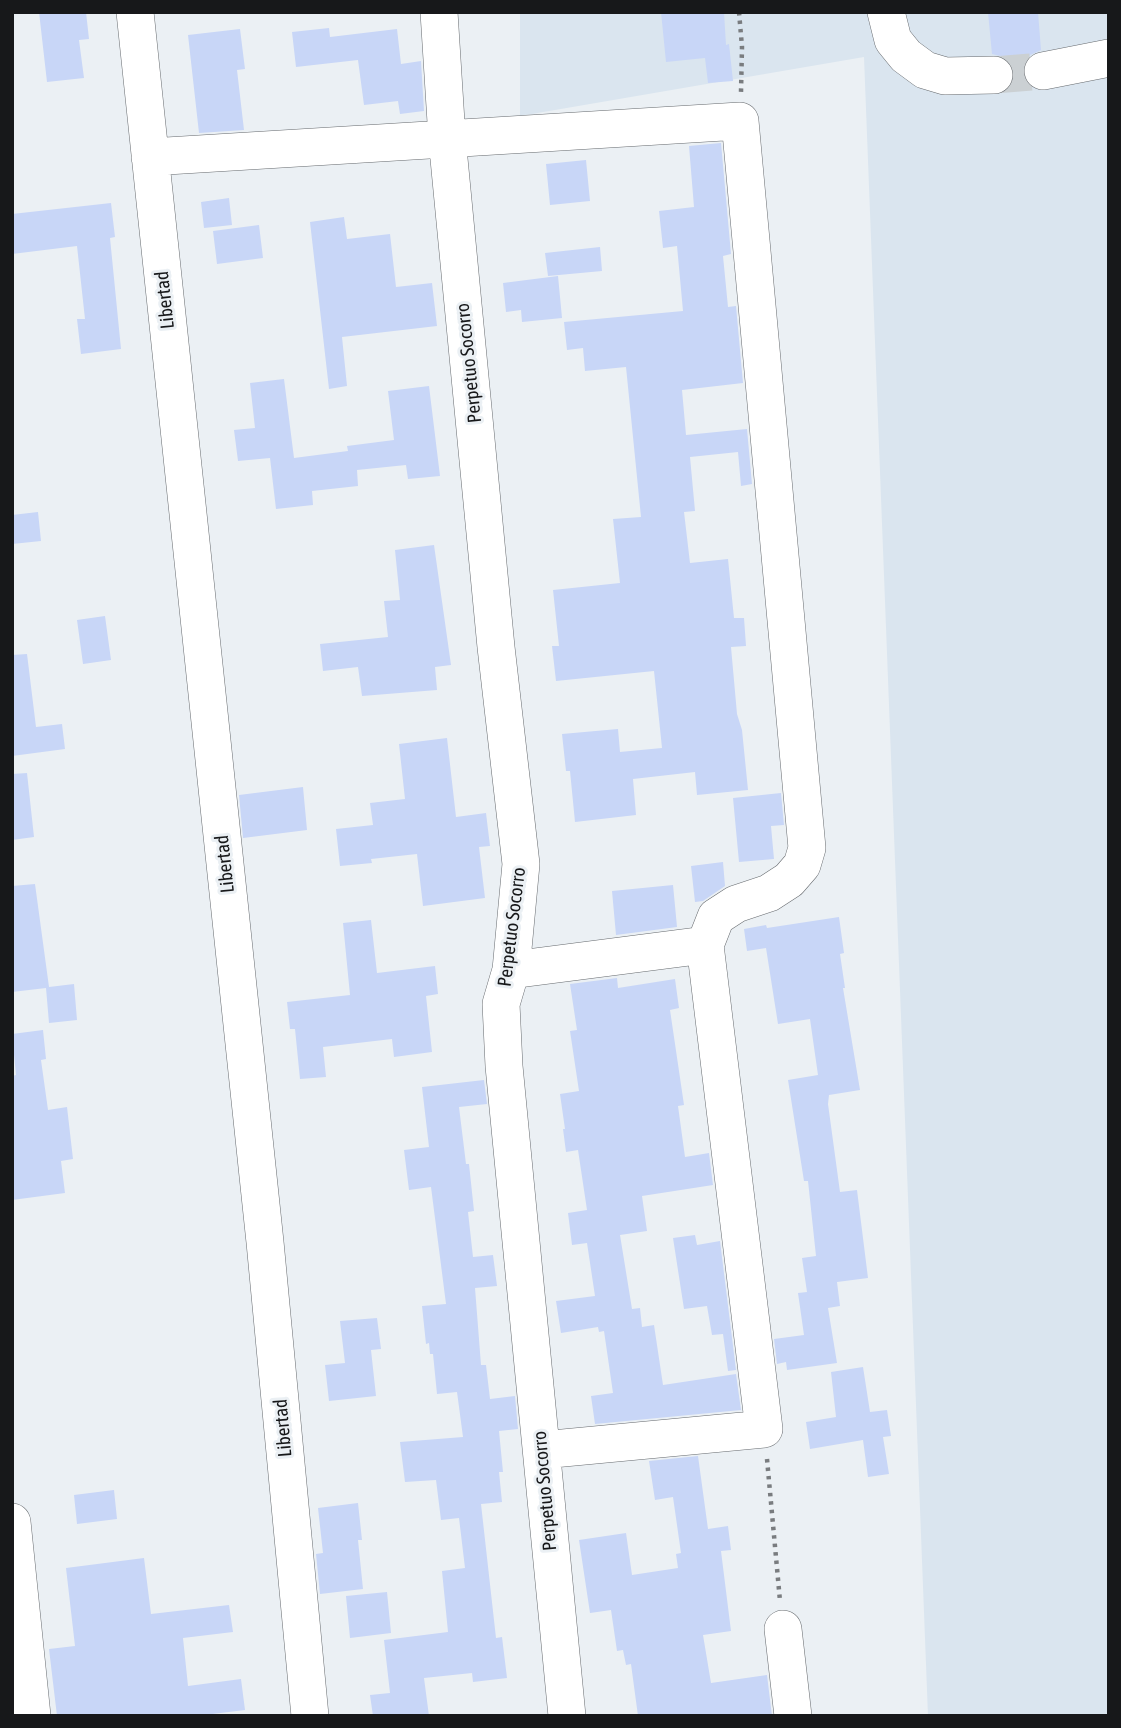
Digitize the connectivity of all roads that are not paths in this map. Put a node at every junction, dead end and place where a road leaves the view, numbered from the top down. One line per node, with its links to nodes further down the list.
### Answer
1 (135, 12): 8 (street, Libertad)
2 (439, 12): 7 (street, Perpetuo Socorro)
3 (886, 12): 6 (street)
4 (1109, 58): 5 (street)
5 (1043, 71)
6 (994, 75)
7 (447, 138): 8 (street); 9 (street); 10 (street, Perpetuo Socorro)
8 (150, 157): 15 (street, Libertad)
9 (705, 945): 10 (street); 11 (street)
10 (511, 970): 11 (street, Perpetuo Socorro)
11 (542, 1450): 16 (street, Perpetuo Socorro)
12 (12, 1522): 14 (street)
13 (783, 1629): 17 (street)
14 (32, 1716)
15 (310, 1716)
16 (567, 1716)
17 (793, 1716)

